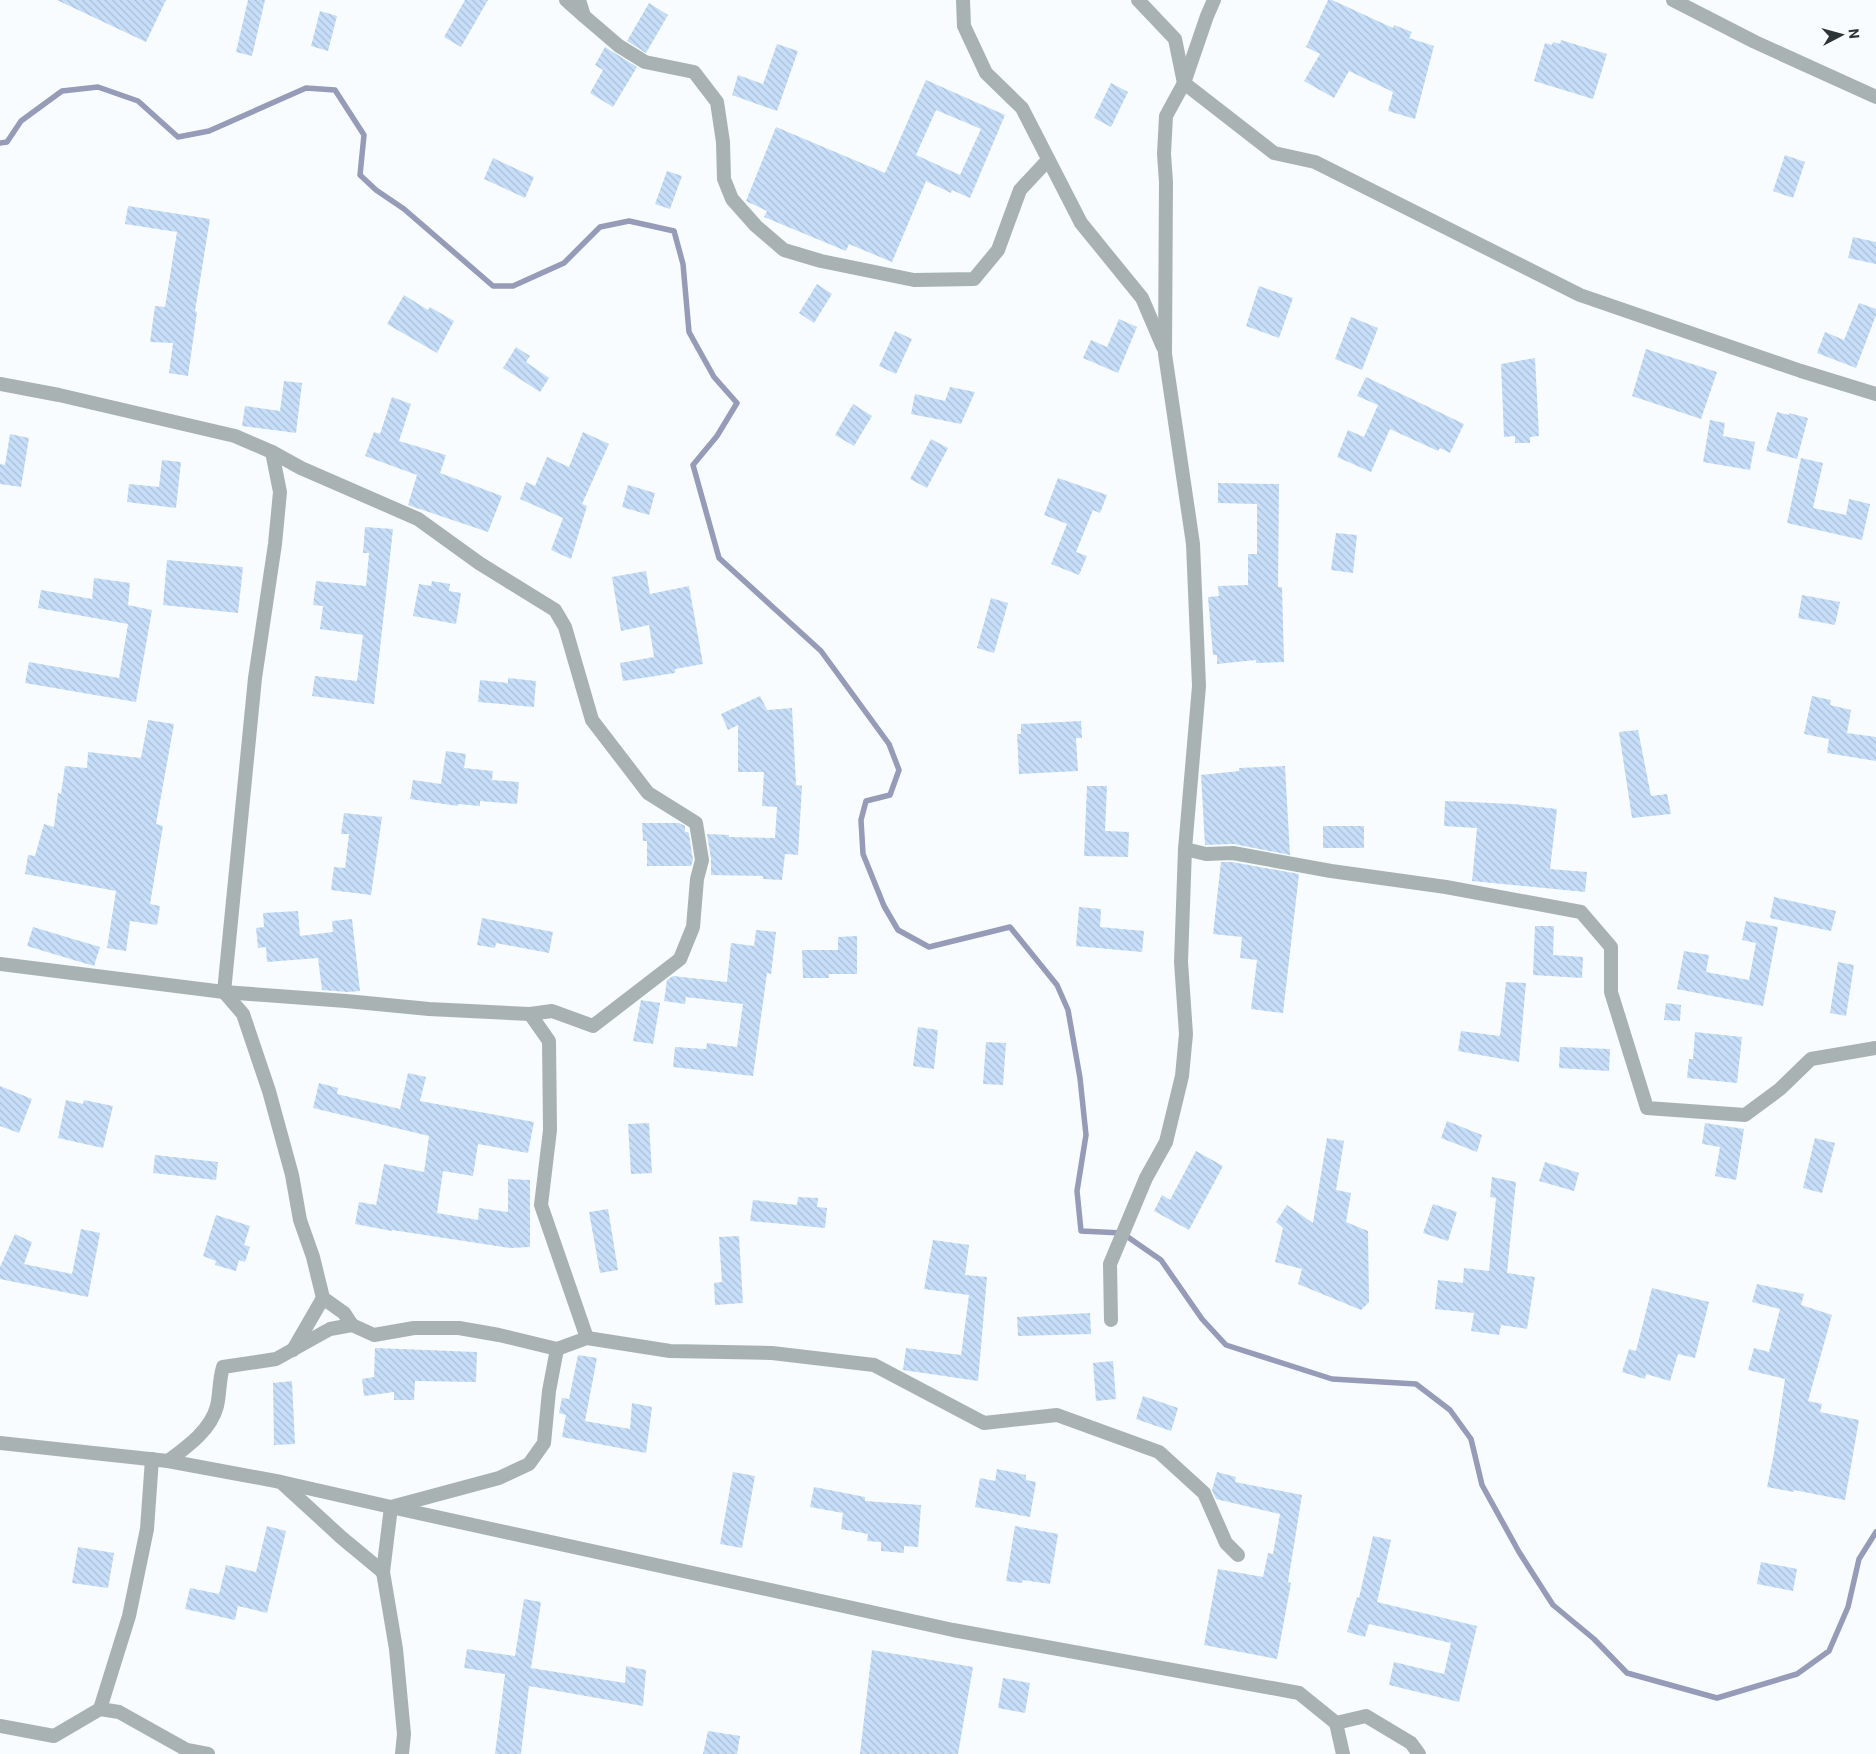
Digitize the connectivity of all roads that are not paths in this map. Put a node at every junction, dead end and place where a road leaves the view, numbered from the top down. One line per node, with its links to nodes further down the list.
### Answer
1 (566, 0): 7 (street)
2 (579, 0): 7 (street)
3 (963, 0): 10 (street)
4 (1138, 0): 8 (street)
5 (1214, 0): 8 (street)
6 (1673, 0): 9 (street)
7 (584, 16): 10 (street)
8 (1184, 84): 11 (street); 13 (street)
9 (1876, 97)
10 (1048, 160): 11 (street)
11 (1166, 354): 15 (street)
12 (0, 384): 14 (street)
13 (1876, 394)
14 (272, 452): 17 (street); 18 (street)
15 (1185, 849): 19 (street); 21 (street)
16 (0, 964): 17 (street)
17 (224, 992): 18 (street); 20 (street)
18 (530, 1014): 24 (street)
19 (1876, 1048)
20 (323, 1298): 22 (street); 23 (street); 26 (street)
21 (1111, 1320)
22 (352, 1325): 23 (street); 25 (street)
23 (330, 1328): 26 (street)
24 (587, 1338): 25 (street); 32 (street)
25 (556, 1349): 31 (street)
26 (292, 1350): 29 (street)
27 (0, 1443): 28 (street)
28 (152, 1460): 29 (street); 34 (street)
29 (168, 1461): 30 (street)
30 (281, 1482): 31 (street); 33 (street)
31 (391, 1507): 33 (street); 35 (street)
32 (1238, 1554)
33 (383, 1572): 38 (street)
34 (100, 1709): 36 (street); 37 (street)
35 (1336, 1723): 39 (street); 40 (street)
36 (0, 1726)
37 (208, 1754)
38 (402, 1754)
39 (1343, 1754)
40 (1419, 1754)

